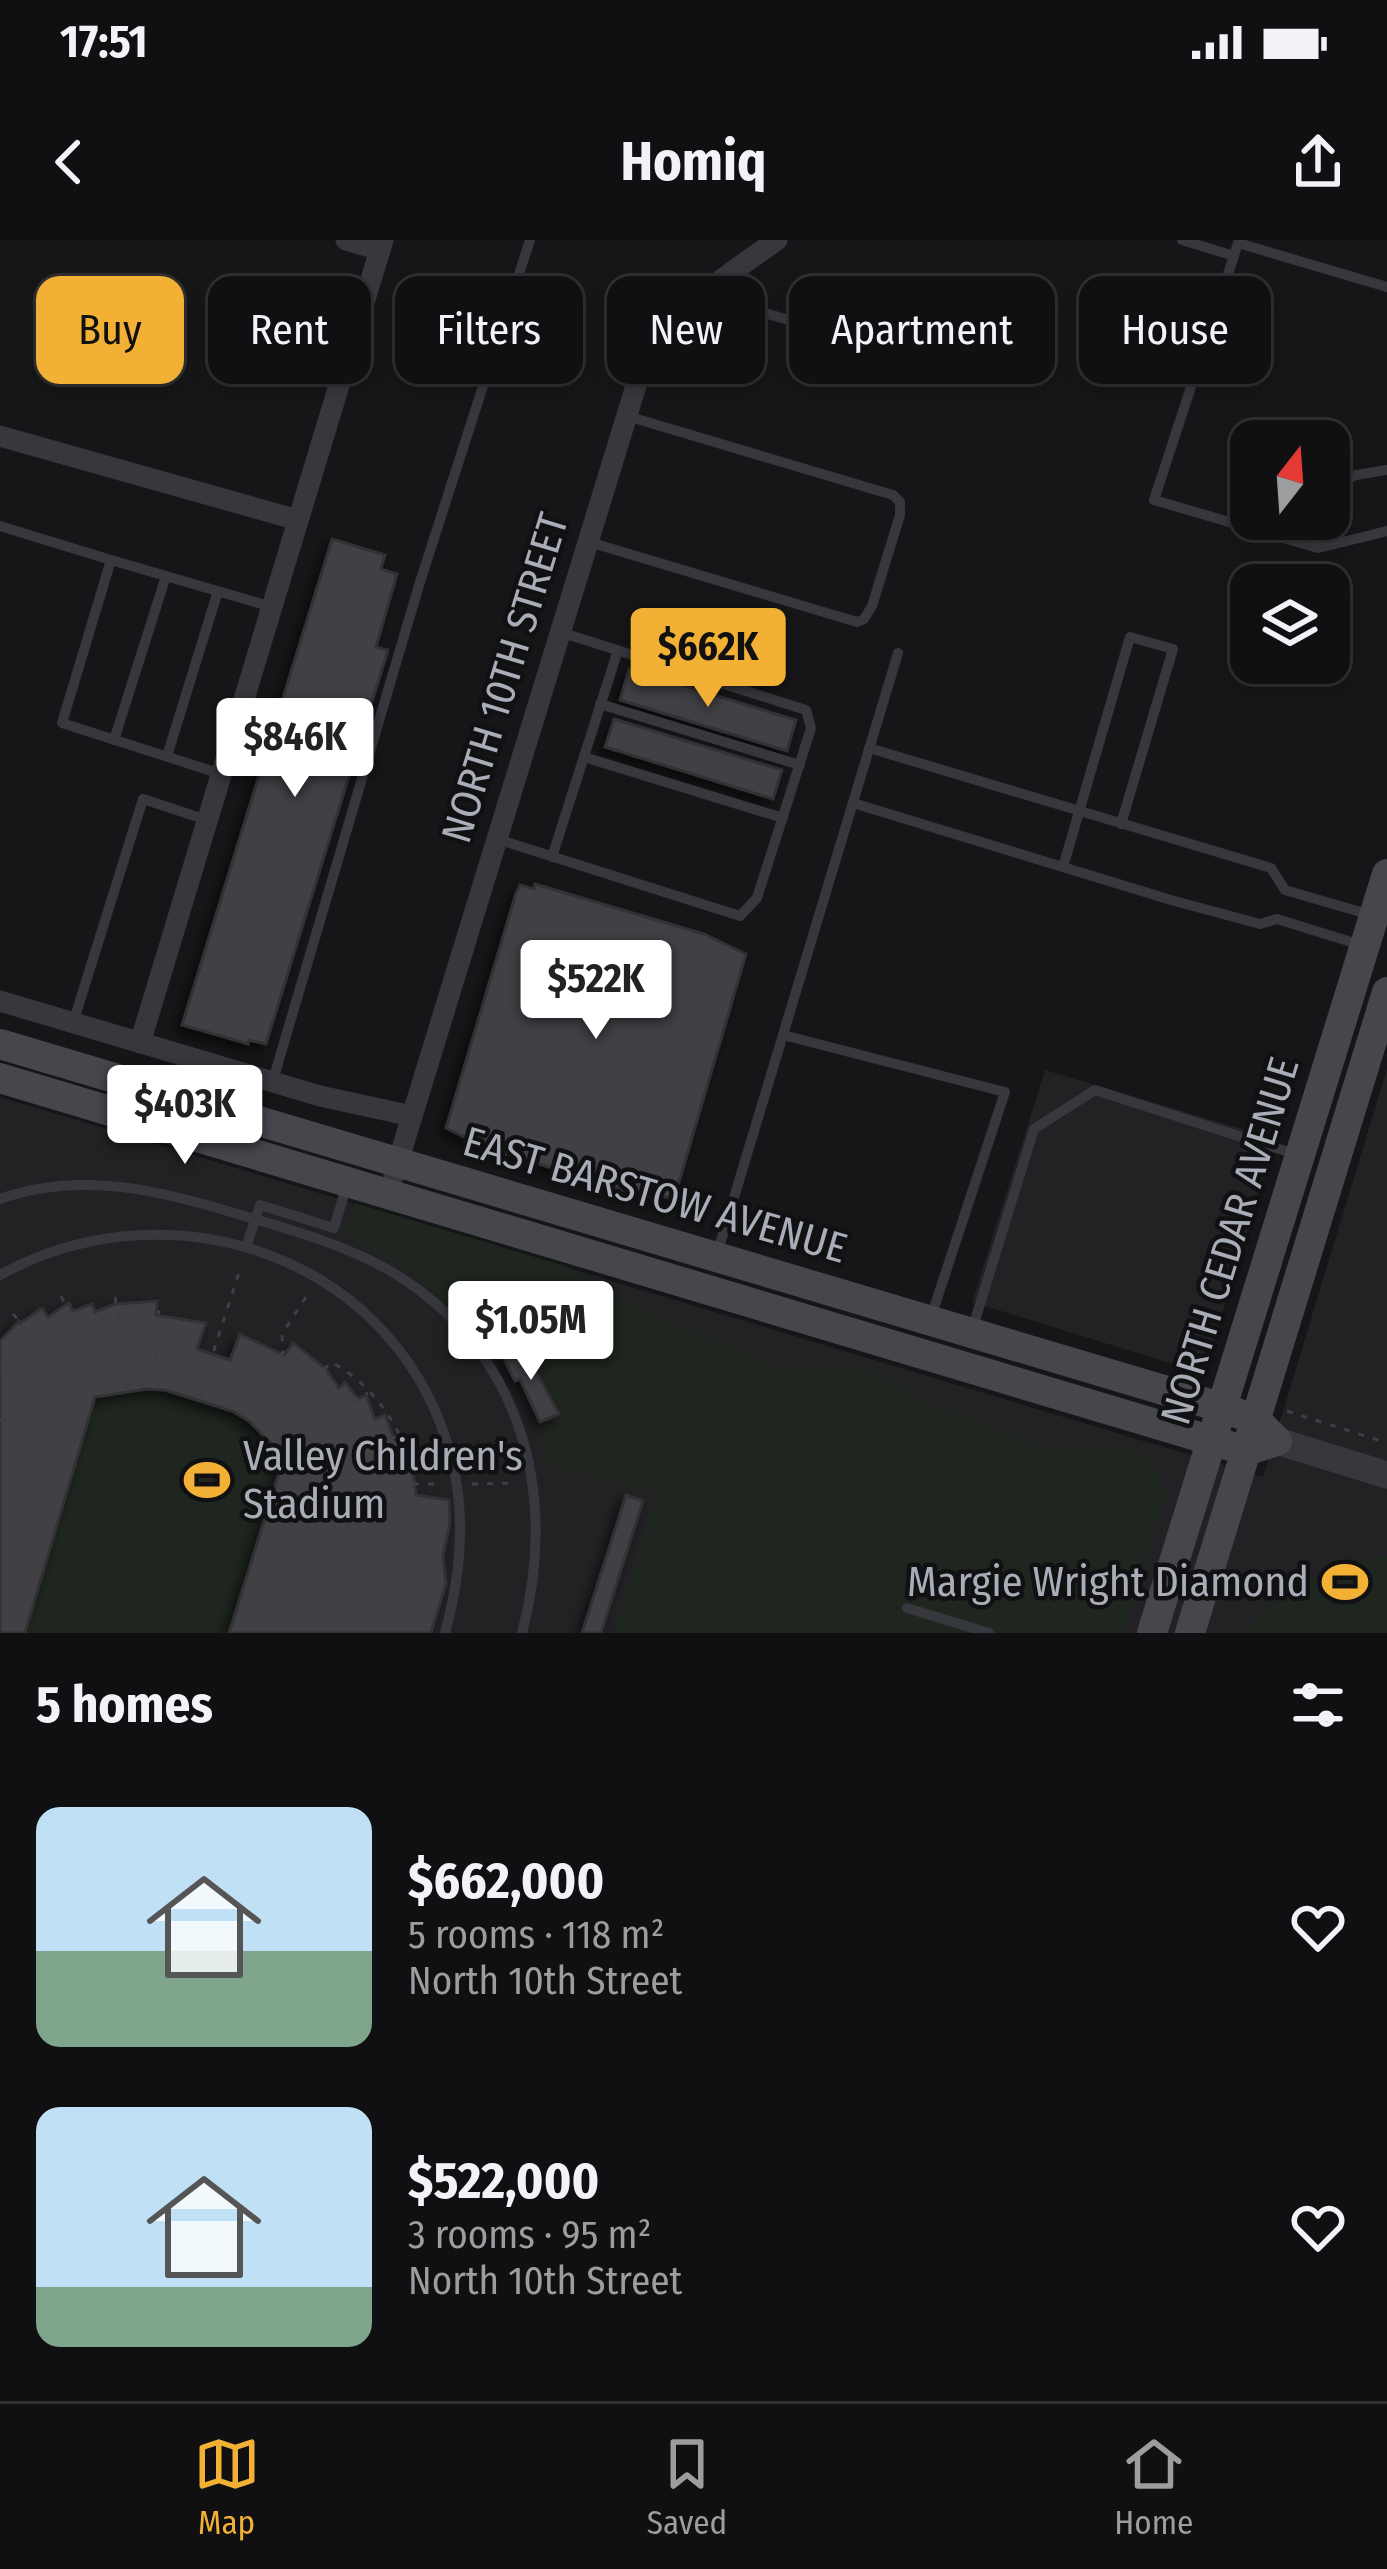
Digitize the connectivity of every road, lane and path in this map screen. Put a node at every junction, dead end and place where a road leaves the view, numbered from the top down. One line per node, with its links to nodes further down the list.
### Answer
1 (346, 240): 5 (street)
2 (530, 240): 53 (lane)
3 (777, 240): 7 (street, NORTH 10TH STREET)
4 (1182, 240): 6 (lane)
5 (381, 245): 14 (street)
6 (1234, 256): 8 (lane); 17 (lane)
7 (727, 276)
8 (1387, 287)
9 (639, 384): 10 (street, NORTH 10TH STREET)
10 (627, 416): 18 (street, NORTH 10TH STREET); 18 (lane)
11 (0, 436): 14 (street)
12 (1387, 470): 13 (lane)
13 (1350, 480)
14 (298, 520): 22 (street)
15 (0, 526): 19 (lane)
16 (1387, 531): 17 (lane)
17 (1294, 541)
18 (588, 542): 23 (street, NORTH 10TH STREET)
19 (111, 560): 20 (lane); 27 (lane)
20 (166, 576): 21 (lane); 27 (lane)
21 (218, 591): 22 (lane); 29 (lane)
22 (272, 607): 32 (street)
23 (560, 632): 24 (lane); 38 (street, NORTH 10TH STREET)
24 (618, 650): 26 (lane); 31 (lane)
25 (898, 653): 28 (lane)
26 (600, 704): 30 (lane); 31 (lane)
27 (114, 740): 29 (lane)
28 (869, 748): 33 (lane); 34 (lane)
29 (167, 756): 32 (lane)
30 (584, 758): 35 (lane); 39 (lane)
31 (800, 765): 35 (lane)
32 (221, 773): 36 (street)
33 (853, 803): 40 (lane); 49 (lane)
34 (1079, 812): 37 (lane); 37 (lane); 40 (lane)
35 (783, 818): 39 (lane)
36 (207, 820): 48 (lane); 50 (street)
37 (1121, 824): 42 (lane)
38 (497, 839): 39 (lane); 54 (street, NORTH 10TH STREET)
39 (552, 857)
40 (1063, 867): 44 (lane)
41 (1387, 874): 43 (main road, NORTH CEDAR AVENUE)
42 (1285, 890): 43 (lane); 44 (lane)
43 (1374, 916): 45 (main road, NORTH CEDAR AVENUE)
44 (1277, 919): 45 (lane)
45 (1364, 946): 55 (main road, NORTH CEDAR AVENUE)
46 (1387, 992): 83 (main road, NORTH CEDAR AVENUE)
47 (0, 1001): 48 (street)
48 (73, 1023): 50 (street)
49 (783, 1035): 61 (lane); 68 (lane)
50 (140, 1043): 53 (street)
51 (0, 1044): 56 (main road, EAST BARSTOW AVENUE)
52 (0, 1078): 57 (main road, EAST BARSTOW AVENUE)
53 (272, 1082): 54 (street)
54 (412, 1116): 56 (street, NORTH 10TH STREET)
55 (1300, 1155): 69 (lane); 79 (main road, NORTH CEDAR AVENUE)
56 (393, 1178): 57 (main road, EAST BARSTOW AVENUE); 61 (main road, EAST BARSTOW AVENUE); 87 (main road, EAST BARSTOW AVENUE)
57 (348, 1181): 59 (lane)
58 (0, 1198): 59 (lane)
59 (255, 1219): 60 (lane); 93 (lane)
60 (246, 1247): 62 (lane); 63 (lane); 76 (path)
61 (716, 1257): 68 (main road, EAST BARSTOW AVENUE)
62 (0, 1275)
63 (318, 1279): 78 (path); 96 (lane)
64 (62, 1296): 73 (path)
65 (115, 1297): 71 (path)
66 (159, 1310): 72 (path)
67 (13, 1314): 77 (path)
68 (930, 1320): 69 (main road, EAST BARSTOW AVENUE)
69 (971, 1333): 79 (main road, EAST BARSTOW AVENUE)
70 (0, 1367): 82 (path)
71 (128, 1374)
72 (154, 1374)
73 (107, 1382)
74 (124, 1385): 76 (path)
75 (370, 1392): 81 (path); 84 (path); 85 (path)
76 (200, 1396): 85 (path)
77 (91, 1401)
78 (247, 1405)
79 (1224, 1408): 83 (main road, EAST BARSTOW AVENUE); 87 (main road, NORTH CEDAR AVENUE)
80 (0, 1419): 86 (path)
81 (267, 1419)
82 (81, 1423)
83 (1273, 1424): 88 (path); 89 (main road, EAST BARSTOW AVENUE); 91 (street, EAST BARSTOW AVENUE)
84 (402, 1436): 90 (path); 95 (path)
85 (285, 1437): 90 (path)
86 (75, 1442)
87 (1213, 1442): 89 (main road, EAST BARSTOW AVENUE); 105 (main road, NORTH CEDAR AVENUE)
88 (1387, 1443)
89 (1246, 1450): 106 (main road, NORTH CEDAR AVENUE)
90 (288, 1460): 92 (path)
91 (1387, 1475)
92 (282, 1477)
93 (535, 1483): 96 (path); 103 (lane)
94 (278, 1484): 95 (path)
95 (417, 1484): 96 (path)
96 (456, 1484): 99 (lane)
97 (288, 1508): 99 (path)
98 (281, 1538): 100 (path)
99 (458, 1560): 100 (lane)
100 (454, 1592): 102 (lane)
101 (907, 1608): 104 (lane)
102 (446, 1633)
103 (521, 1633)
104 (989, 1633)
105 (1152, 1633)
106 (1190, 1633)

